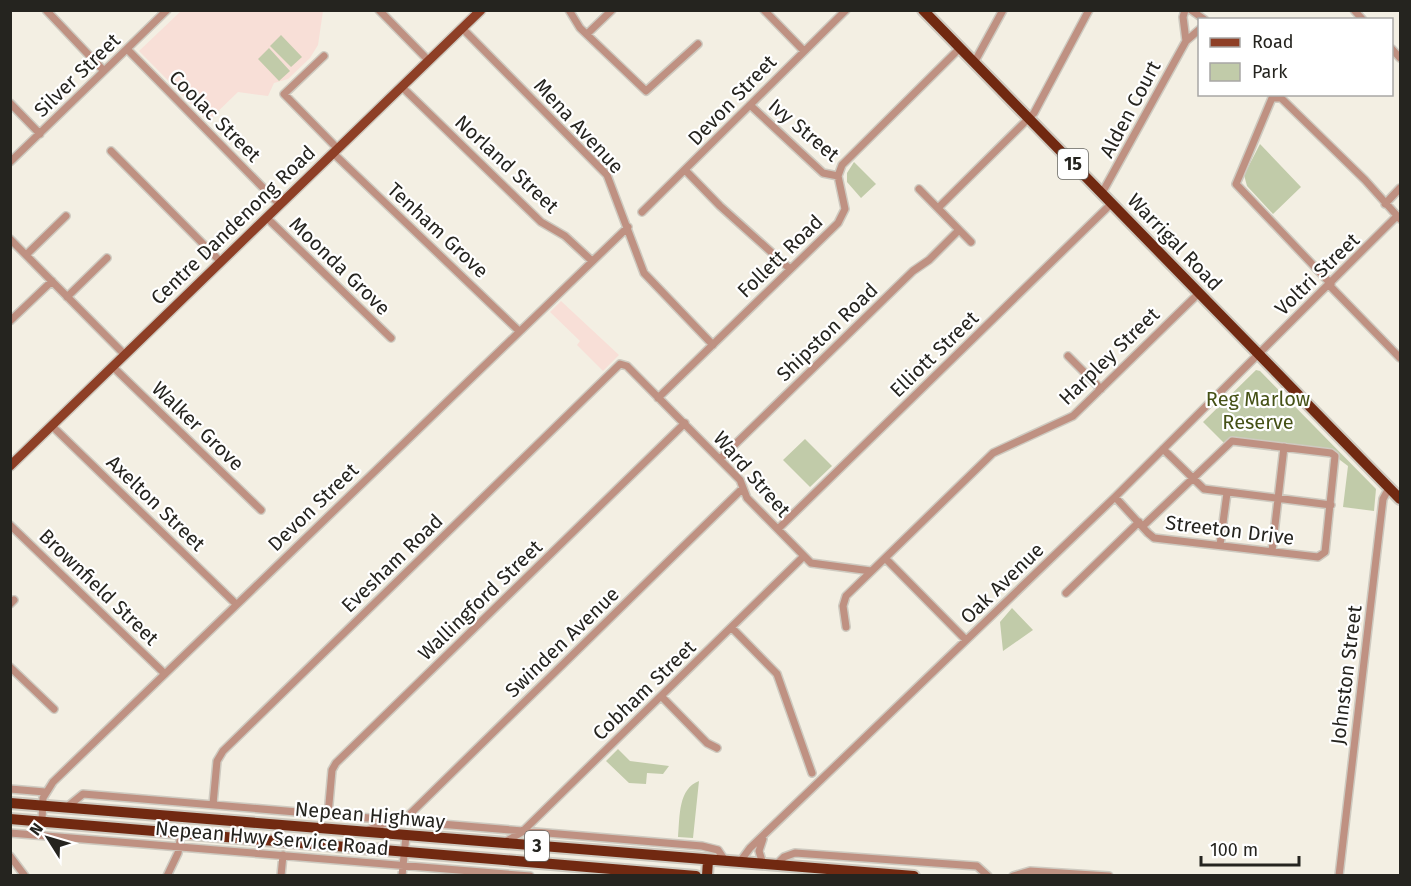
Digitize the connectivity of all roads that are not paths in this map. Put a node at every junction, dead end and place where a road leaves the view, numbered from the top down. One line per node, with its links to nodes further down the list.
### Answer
1 (46, 10): 24 (street)
2 (167, 10): 19 (street, Silver Street)
3 (379, 10): 22 (street)
4 (481, 10): 13 (main road, Centre Dandenong Road)
5 (569, 10): 15 (street)
6 (612, 10): 15 (street)
7 (764, 10): 20 (street)
8 (846, 10): 20 (street, Devon Street)
9 (924, 10): 18 (highway, Warrigal Road / 15)
10 (1003, 10): 23 (street)
11 (1089, 10): 28 (street)
12 (1185, 10): 16 (street)
13 (462, 28): 22 (main road, Centre Dandenong Road); 46 (street, Mena Avenue)
14 (1198, 30): 16 (street, Alden Court)
15 (587, 34): 17 (street)
16 (1186, 41): 37 (street, Alden Court)
17 (699, 44)
18 (960, 48): 23 (highway, Warrigal Road / 15); 34 (street)
19 (127, 50): 24 (street, Silver Street); 40 (street, Coolac Street)
20 (804, 51): 27 (street, Devon Street)
21 (324, 56): 31 (street, Tenham Grove)
22 (429, 61): 25 (main road, Centre Dandenong Road)
23 (974, 63): 28 (highway, Warrigal Road / 15)
24 (104, 71): 29 (street, Silver Street)
25 (402, 87): 31 (main road, Centre Dandenong Road); 52 (street, Norland Street)
26 (10, 103): 29 (street)
27 (750, 105): 33 (street, Devon Street); 34 (street, Ivy Street)
28 (1029, 118): 37 (highway, Warrigal Road / 15); 41 (street)
29 (40, 134): 32 (street, Silver Street)
30 (111, 151): 53 (street)
31 (336, 151): 40 (main road, Centre Dandenong Road); 60 (street, Tenham Grove)
32 (10, 162)
33 (686, 171): 42 (street, Devon Street); 54 (street)
34 (838, 176): 54 (street, Follett Road)
35 (1401, 188): 39 (street)
36 (920, 189): 41 (street)
37 (1102, 193): 38 (highway, Warrigal Road / 15)
38 (1112, 203): 57 (highway, Warrigal Road / 15); 88 (street, Elliott Street)
39 (1385, 204): 45 (street); 56 (street)
40 (280, 205): 44 (main road, Centre Dandenong Road)
41 (938, 208): 47 (street)
42 (642, 212)
43 (66, 216): 50 (street)
44 (267, 218): 53 (main road, Centre Dandenong Road); 61 (street, Moonda Grove)
45 (1399, 218): 56 (street, Voltri Street)
46 (628, 227): 52 (street, Devon Street); 62 (street, Mena Avenue)
47 (958, 231): 49 (street); 75 (street, Shipston Road)
48 (10, 239): 50 (street)
49 (971, 242)
50 (26, 255): 55 (street)
51 (107, 258): 58 (street)
52 (592, 261): 60 (street, Devon Street)
53 (221, 262): 63 (main road, Centre Dandenong Road)
54 (790, 269): 62 (street, Follett Road)
55 (52, 281): 58 (street); 59 (street)
56 (1330, 285): 64 (street, Voltri Street); 66 (street)
57 (1199, 293): 64 (highway, Warrigal Road / 15); 69 (street, Harpley Street)
58 (67, 297): 63 (street)
59 (10, 321)
60 (519, 331): 95 (street, Devon Street)
61 (391, 338)
62 (713, 345): 70 (street, Follett Road)
63 (125, 355): 68 (main road, Centre Dandenong Road)
64 (1258, 355): 74 (street, Oak Avenue); 78 (highway, Warrigal Road / 15)
65 (1068, 356): 69 (street)
66 (1401, 358)
67 (624, 364): 70 (street, Ward Street); 108 (street, Evesham Road)
68 (113, 367): 72 (main road, Centre Dandenong Road); 85 (street, Walker Grove)
69 (1101, 389): 92 (street, Harpley Street)
70 (658, 398): 71 (street, Ward Street)
71 (685, 423): 75 (street, Ward Street); 111 (street, Wallingford Street)
72 (52, 426): 76 (main road, Centre Dandenong Road); 95 (street, Axelton Street)
73 (1284, 447): 77 (street); 83 (street); 84 (street)
74 (1163, 449): 77 (street); 82 (street, Oak Avenue)
75 (720, 459): 79 (street, Ward Street)
76 (10, 466)
77 (1192, 479): 80 (street); 86 (street)
78 (1385, 483): 81 (highway, Warrigal Road / 15); 147 (street, Johnston Street)
79 (743, 488): 88 (street, Ward Street); 115 (street, Swinden Avenue)
80 (1227, 493): 83 (street); 89 (street)
81 (1399, 495)
82 (1115, 497): 86 (street, Streeton Drive); 98 (street, Oak Avenue)
83 (1278, 499): 84 (street); 90 (street)
84 (1331, 505): 90 (street, Streeton Drive)
85 (261, 510)
86 (1141, 524): 89 (street, Streeton Drive); 94 (street)
87 (10, 525): 100 (street, Brownfield Street)
88 (778, 529): 91 (street, Ward Street)
89 (1220, 545): 90 (street, Streeton Drive)
90 (1272, 551)
91 (804, 556): 93 (street, Ward Street); 97 (street, Cobham Street)
92 (885, 558): 93 (street, Harpley Street); 98 (street)
93 (871, 571): 96 (street, Harpley Street)
94 (1066, 593)
95 (236, 604): 100 (street, Devon Street)
96 (846, 627)
97 (732, 628): 101 (street, Cobham Street); 104 (street)
98 (966, 640): 120 (street, Oak Avenue)
99 (10, 667): 102 (street)
100 (165, 674): 106 (street, Devon Street)
101 (661, 696): 103 (street); 116 (street, Cobham Street)
102 (54, 709)
103 (717, 748)
104 (812, 773)
105 (10, 789): 106 (street)
106 (45, 792): 109 (street)
107 (10, 803): 109 (highway, Nepean Highway / 3)
108 (213, 804): 110 (street, Nepean Hwy Service Road); 111 (street, Nepean Hwy Service Road)
109 (43, 806): 110 (highway, Nepean Highway / 3); 113 (street)
110 (67, 807): 117 (highway, Nepean Highway / 3)
111 (328, 815): 114 (street, Nepean Hwy Service Road)
112 (10, 819): 113 (highway, Nepean Highway / 3)
113 (42, 821): 119 (highway, Nepean Highway / 3)
114 (394, 821): 115 (street, Nepean Hwy Service Road); 117 (street, Nepean Hwy Service Road)
115 (408, 821): 116 (street, Nepean Hwy Service Road); 122 (street, Nepean Hwy Service Road)
116 (522, 831): 123 (street, Cobham Street); 128 (street, Nepean Hwy Service Road)
117 (363, 832): 121 (highway, Nepean Highway / 3)
118 (10, 833): 124 (street, Nepean Hwy Service Road)
119 (181, 834): 124 (street); 125 (highway, Nepean Highway / 3)
120 (766, 834): 131 (street, Oak Avenue); 132 (street)
121 (406, 836): 122 (highway, Nepean Highway / 3); 125 (street)
122 (436, 839): 123 (highway, Nepean Highway / 3)
123 (503, 843): 130 (highway, Nepean Highway / 3)
124 (179, 848): 126 (street, Nepean Hwy Service Road); 137 (street)
125 (404, 852): 134 (street); 141 (highway, Nepean Highway / 3)
126 (283, 855): 134 (street, Nepean Hwy Service Road); 138 (street)
127 (10, 856): 136 (street)
128 (725, 858): 130 (highway, Nepean Highway / 3); 131 (highway, Nepean Highway / 3)
129 (888, 859): 133 (street); 135 (street); 144 (street)
130 (708, 860): 142 (highway)
131 (739, 863): 132 (highway, Nepean Highway / 3)
132 (763, 864): 133 (highway, Nepean Highway / 3)
133 (776, 865): 135 (highway, Nepean Highway / 3)
134 (403, 866): 139 (street); 140 (street, Nepean Hwy Service Road)
135 (869, 872): 143 (highway, Nepean Highway / 3)
136 (25, 876)
137 (167, 876)
138 (282, 876)
139 (402, 876)
140 (530, 876)
141 (696, 876)
142 (707, 876)
143 (914, 876)
144 (988, 876)
145 (1013, 876): 146 (street)
146 (1109, 876)
147 (1339, 876)

